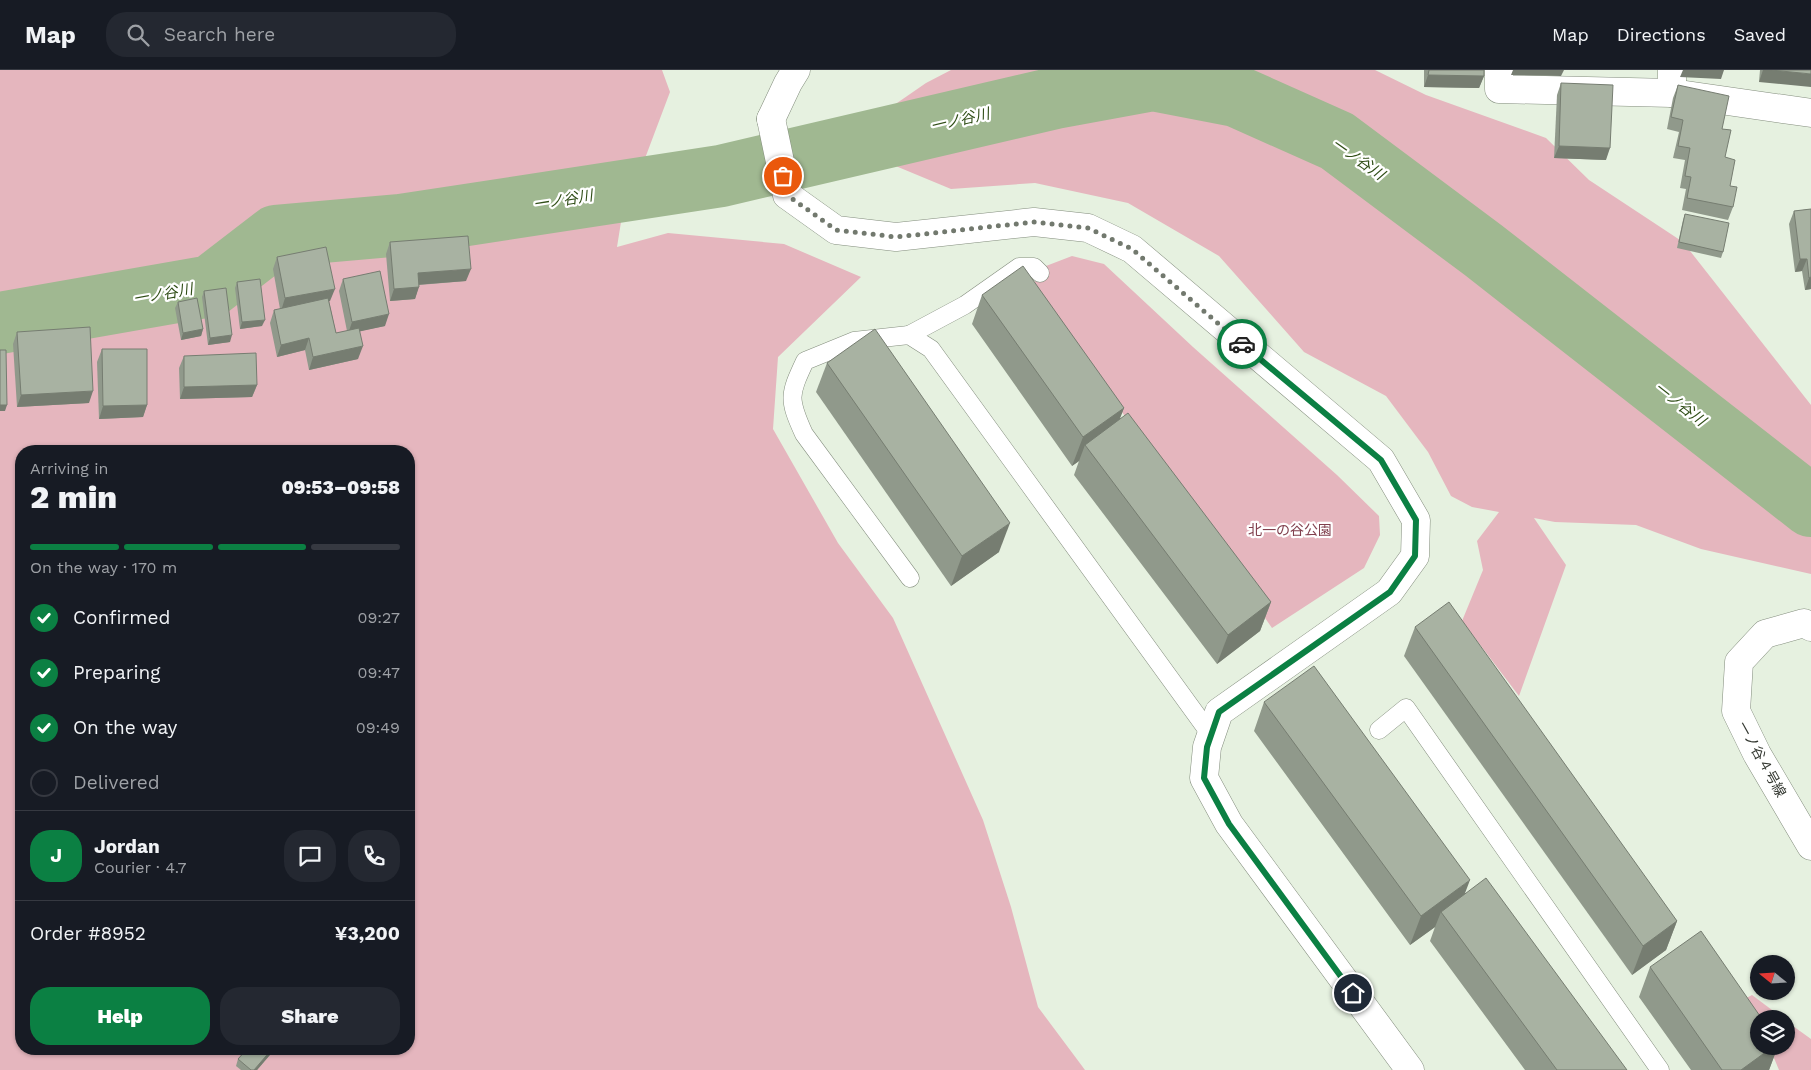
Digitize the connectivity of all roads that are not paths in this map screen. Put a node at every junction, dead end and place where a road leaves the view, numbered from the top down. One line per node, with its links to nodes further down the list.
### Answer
1 (796, 70): 11 (street)
2 (1499, 80): 3 (street)
3 (1575, 80): 4 (street)
4 (1672, 82): 5 (street)
5 (1811, 113)
6 (1040, 273): 7 (lane)
7 (908, 334): 8 (lane); 11 (lane)
8 (910, 578)
9 (1811, 627): 12 (street, 一ノ谷４号線)
10 (1379, 730): 14 (lane)
11 (1211, 735): 13 (street)
12 (1811, 846)
13 (1410, 1070)
14 (1660, 1070)

